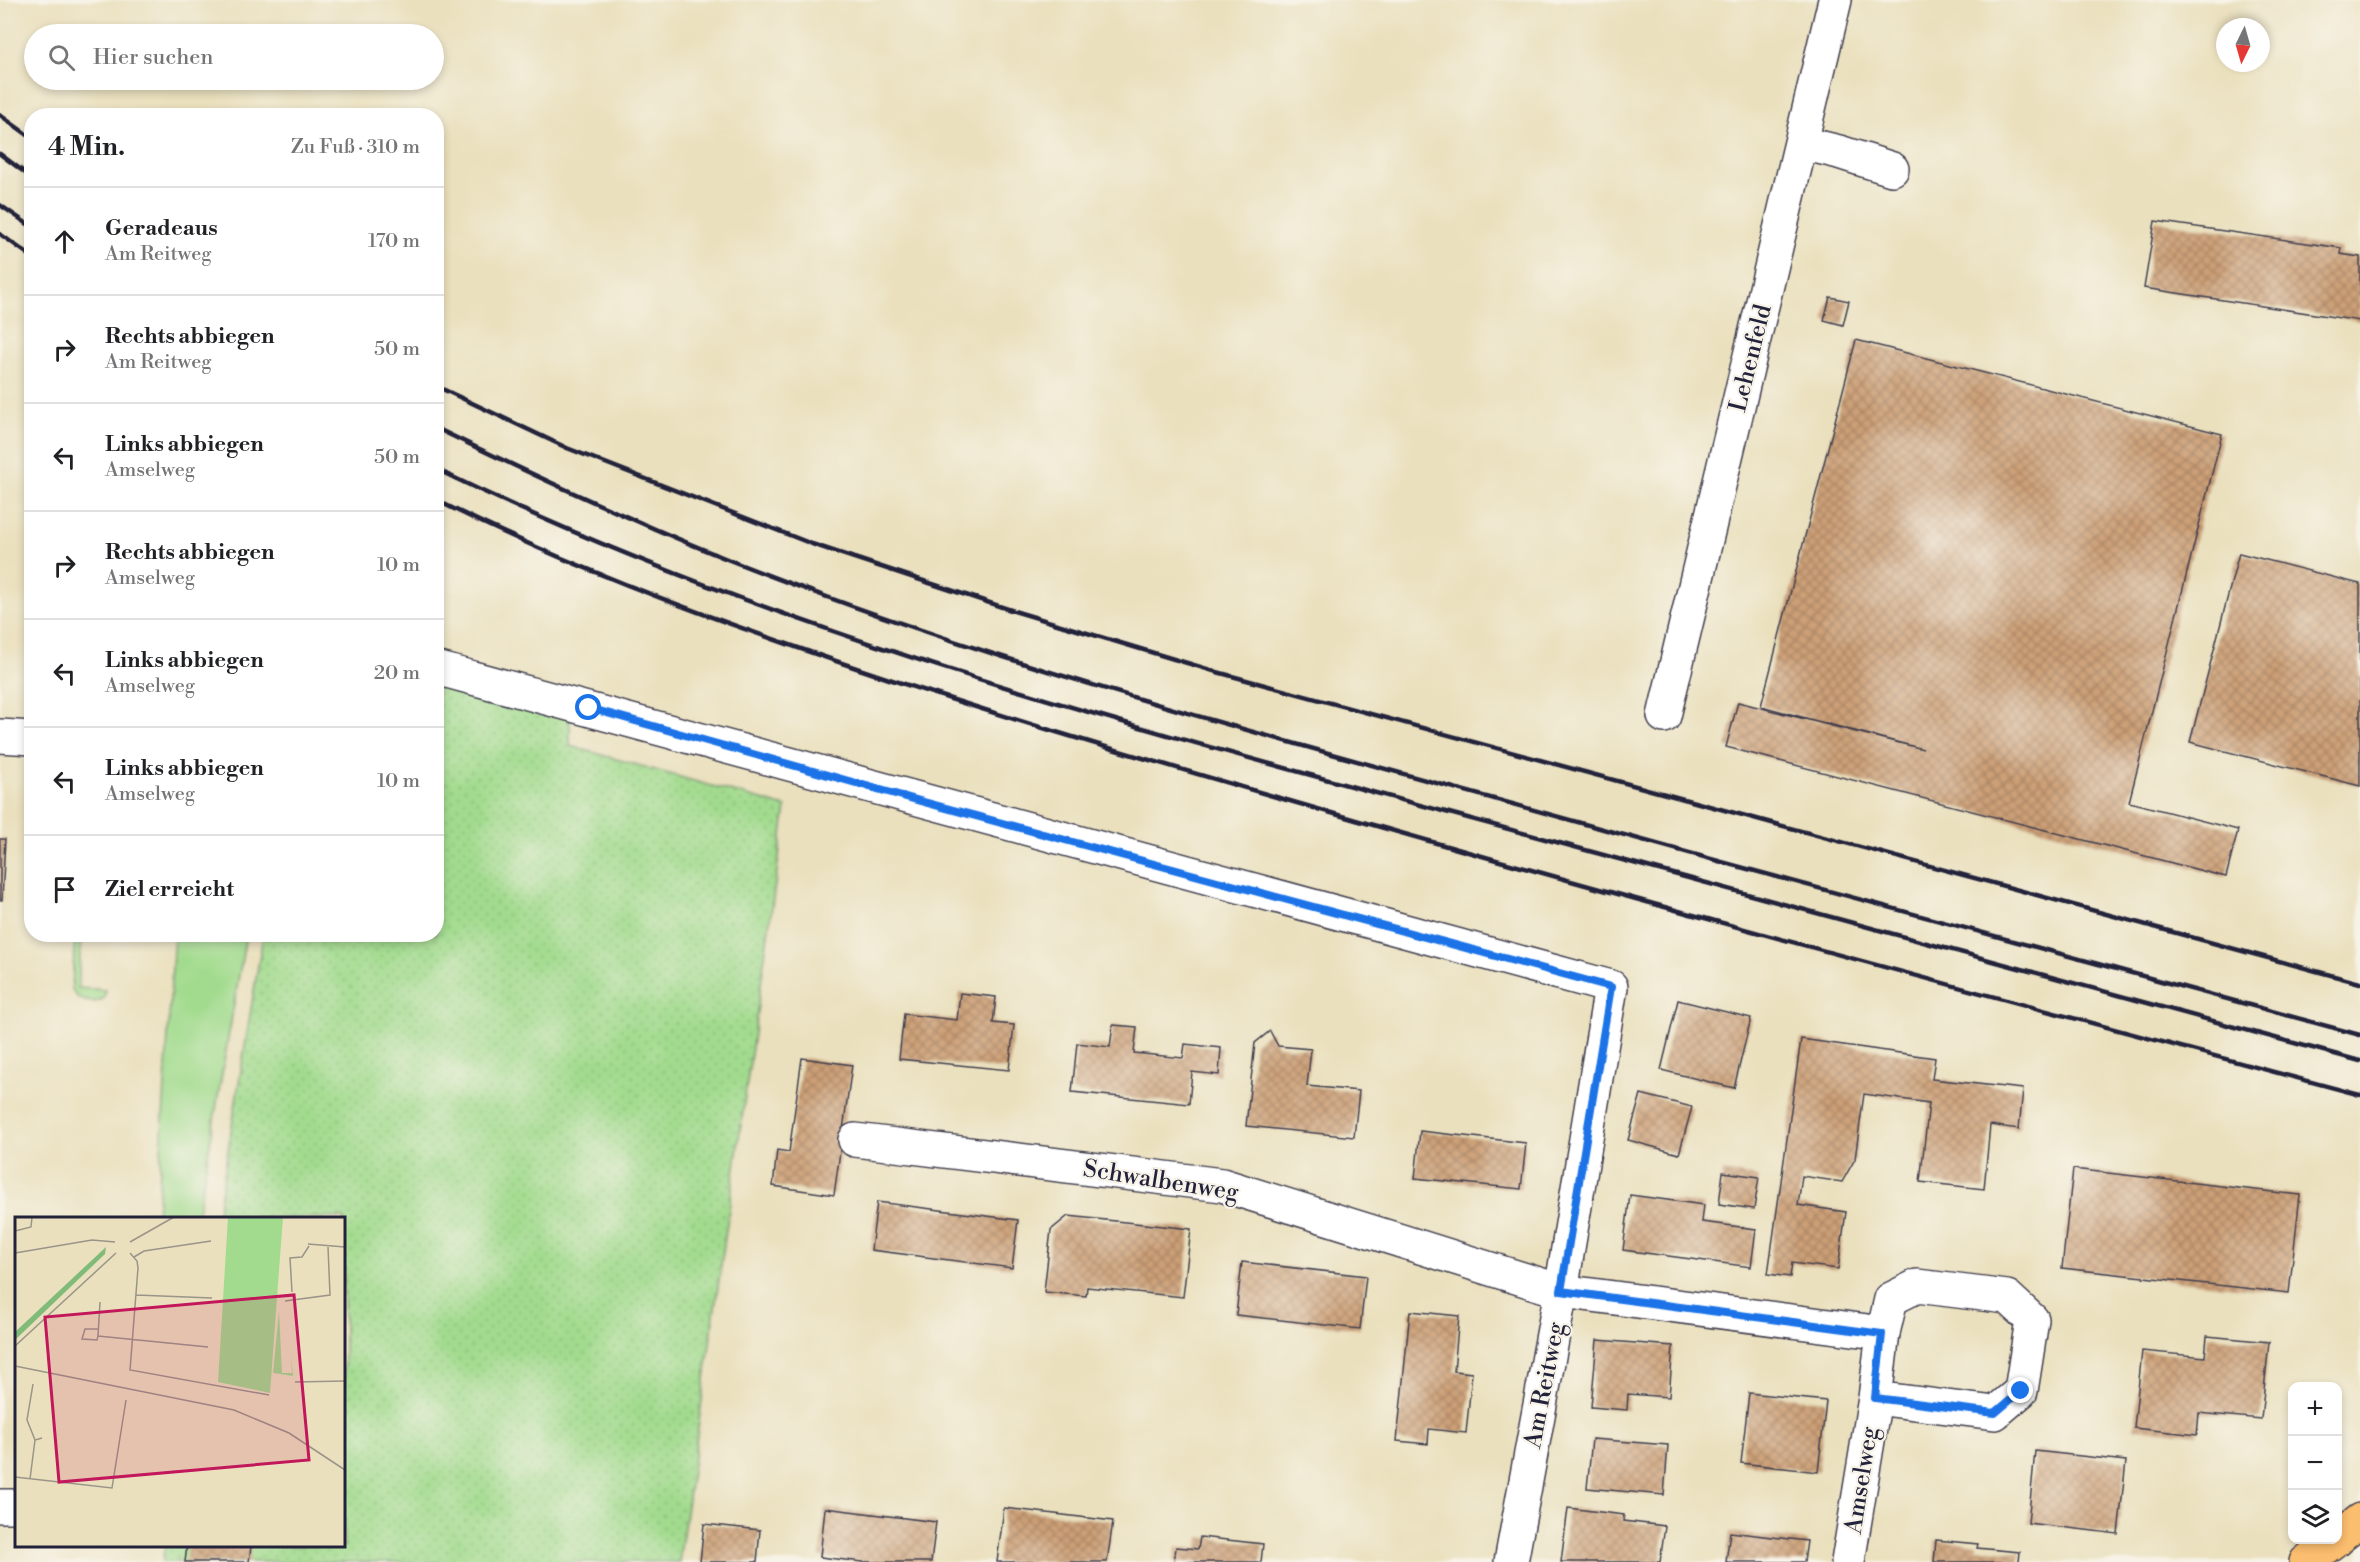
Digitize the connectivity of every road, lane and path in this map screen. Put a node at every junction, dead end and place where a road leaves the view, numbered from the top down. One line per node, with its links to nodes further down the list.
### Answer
1 (1835, 0): 2 (street, Lehenfeld)
2 (1802, 143): 3 (street); 5 (street, Lehenfeld)
3 (1892, 169)
4 (444, 670): 9 (street, Am Reitweg)
5 (1664, 716)
6 (0, 736): 7 (street)
7 (24, 738)
8 (855, 1140): 9 (street, Schwalbenweg)
9 (1561, 1291): 10 (street); 15 (street, Am Reitweg)
10 (1882, 1334): 11 (street, Amselweg); 11 (street, Amselweg)
11 (1875, 1398): 16 (street, Amselweg)
12 (2360, 1520): 13 (main road)
13 (2342, 1534)
14 (2328, 1544): 17 (main road)
15 (1510, 1562)
16 (1848, 1562)
17 (2306, 1562)

